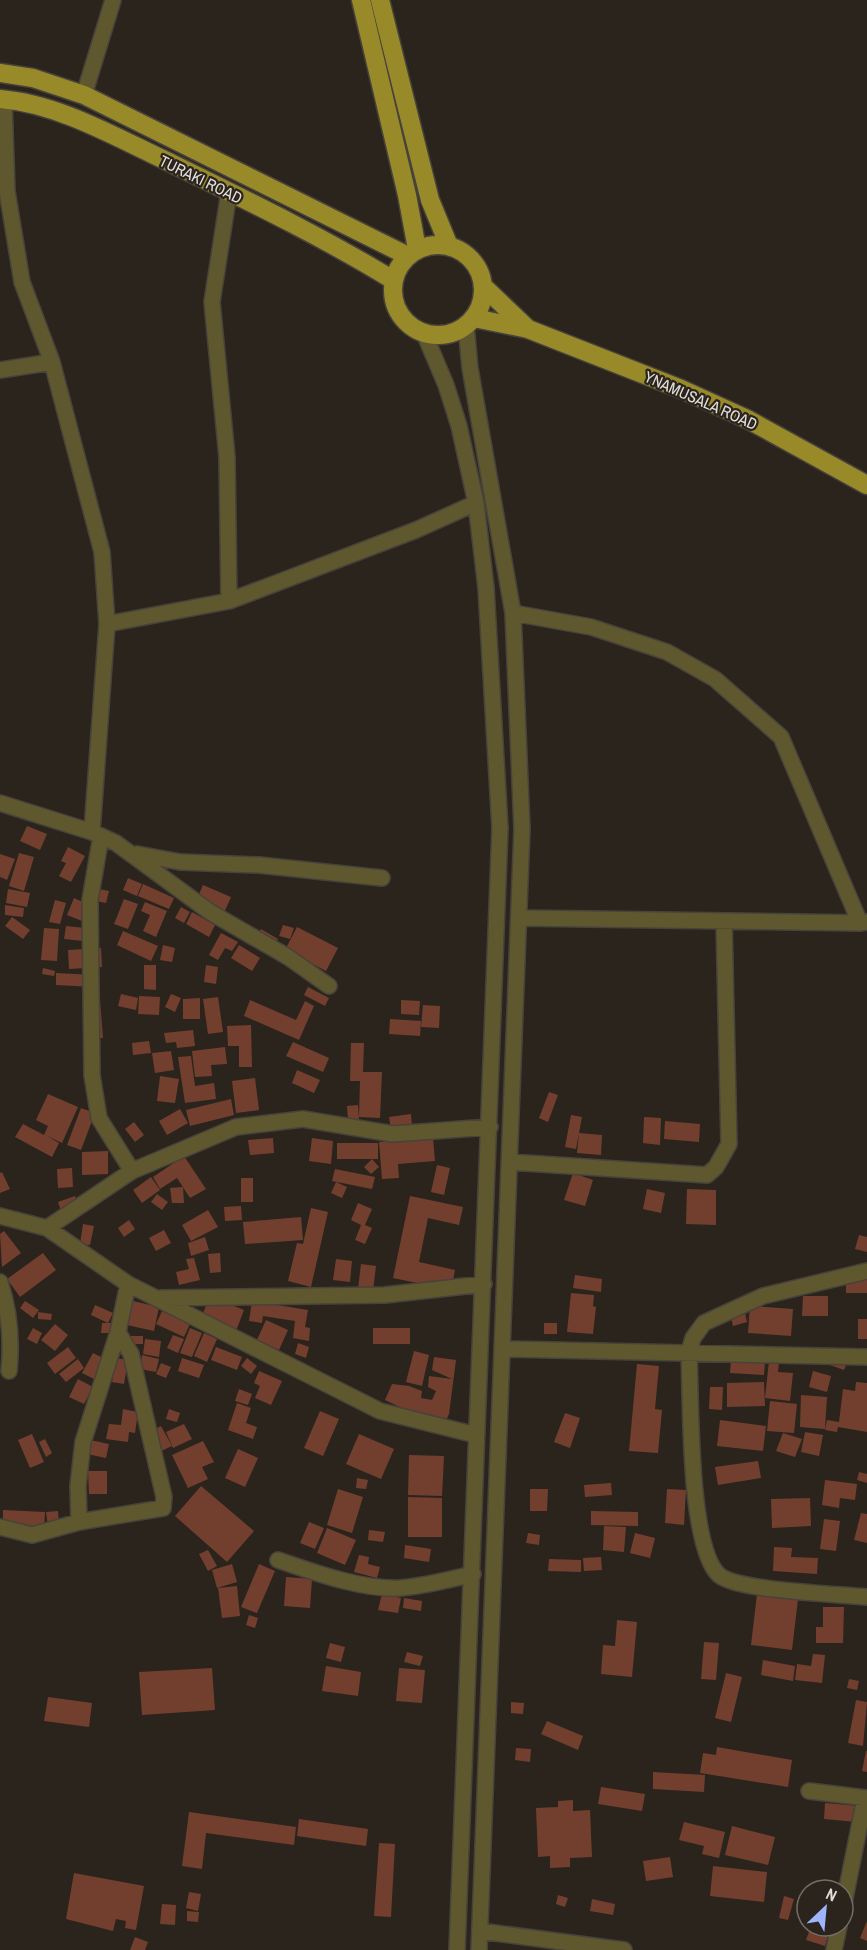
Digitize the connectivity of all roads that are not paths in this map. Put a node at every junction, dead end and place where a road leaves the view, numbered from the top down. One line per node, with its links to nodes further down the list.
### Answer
1 (113, 0): 5 (street)
2 (361, 0): 9 (main road)
3 (380, 0): 8 (main road)
4 (0, 73): 5 (main road)
5 (84, 95): 9 (main road)
6 (2, 100): 7 (main road, TURAKI ROAD); 15 (street)
7 (229, 192): 10 (main road, TURAKI ROAD); 19 (street)
8 (449, 246): 9 (main road); 11 (main road)
9 (413, 252): 10 (main road)
10 (393, 280): 14 (main road)
11 (483, 286): 12 (main road); 13 (main road)
12 (470, 322): 13 (main road); 14 (main road); 20 (street)
13 (528, 329): 17 (main road, YNAMUSALA ROAD)
14 (424, 333): 18 (street)
15 (52, 362): 16 (street); 21 (street)
16 (0, 370)
17 (867, 485)
18 (476, 503): 19 (street); 30 (street)
19 (230, 601): 21 (street)
20 (513, 612): 26 (street); 28 (street)
21 (107, 624): 23 (street)
22 (0, 803): 23 (street)
23 (97, 834): 24 (street); 32 (street)
24 (131, 853): 25 (street); 29 (street)
25 (382, 878)
26 (519, 918): 27 (street); 31 (street)
27 (724, 921): 28 (street); 31 (street)
28 (863, 923)
29 (329, 986)
30 (490, 1127): 32 (street); 38 (street)
31 (510, 1162): 41 (street)
32 (132, 1171): 34 (street)
33 (0, 1216): 34 (street)
34 (47, 1228): 37 (street)
35 (867, 1271): 42 (street)
36 (0, 1282): 44 (street)
37 (128, 1284): 39 (street); 40 (street)
38 (484, 1284): 39 (street); 45 (street)
39 (159, 1298): 45 (street)
40 (118, 1332): 46 (street); 46 (street)
41 (504, 1349): 42 (street); 54 (street)
42 (689, 1352): 43 (street); 50 (street)
43 (867, 1357)
44 (9, 1371)
45 (476, 1435): 49 (street)
46 (79, 1522): 47 (street)
47 (0, 1527)
48 (278, 1560): 49 (street)
49 (472, 1574): 55 (street)
50 (867, 1597)
51 (808, 1791): 52 (street)
52 (866, 1798): 53 (street)
53 (849, 1878)
54 (480, 1931): 56 (street); 57 (street)
55 (457, 1950)
56 (479, 1950)
57 (624, 1950)

